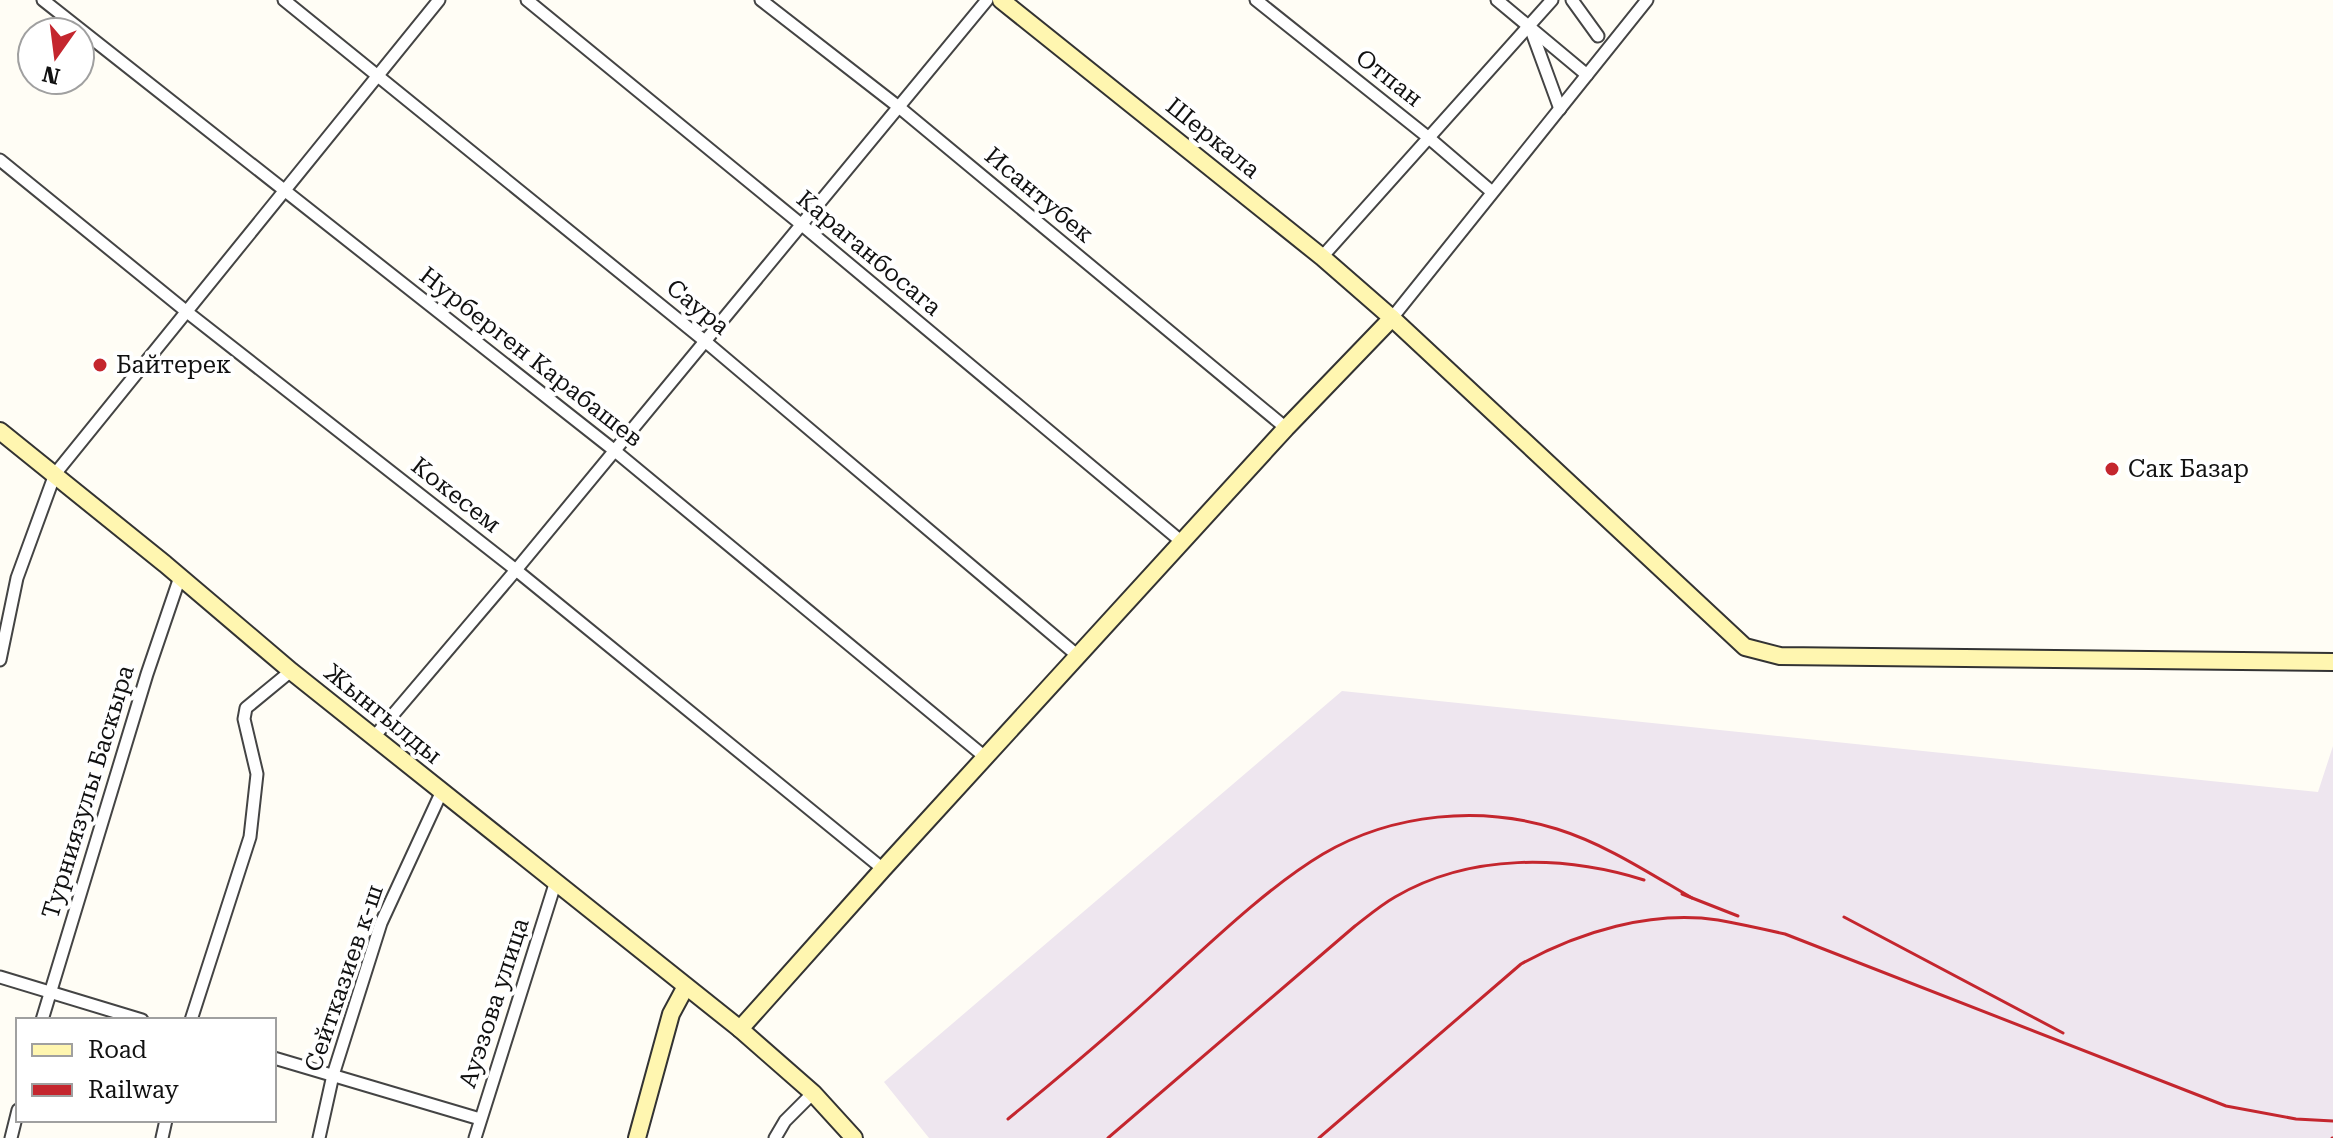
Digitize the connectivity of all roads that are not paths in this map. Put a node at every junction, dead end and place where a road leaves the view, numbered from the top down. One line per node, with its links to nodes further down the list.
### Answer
1 (43, 0): 21 (street, Нурберген Карабашев)
2 (284, 0): 15 (street, Саура)
3 (439, 0): 15 (street)
4 (527, 0): 23 (street, Караганбосага)
5 (761, 0): 17 (street, Исантубек)
6 (987, 0): 17 (street)
7 (1001, 0): 24 (street, Шеркала)
8 (1256, 0): 19 (street, Отпан)
9 (1497, 0): 13 (street)
10 (1552, 0): 13 (street)
11 (1572, 0): 14 (street)
12 (1647, 0): 16 (street)
13 (1529, 27): 16 (street); 18 (street); 19 (street)
14 (1598, 36)
15 (379, 75): 21 (street); 27 (street, Саура)
16 (1587, 75): 18 (street)
17 (900, 108): 23 (street); 28 (street, Исантубек)
18 (1560, 109): 22 (street)
19 (1429, 138): 22 (street, Отпан); 24 (street)
20 (0, 160): 25 (street, Кокесем)
21 (285, 191): 25 (street); 30 (street, Нурберген Карабашев)
22 (1492, 192): 26 (street)
23 (802, 225): 27 (street); 32 (street, Караганбосага)
24 (1322, 257): 26 (street, Шеркала)
25 (187, 312): 31 (street); 33 (street, Кокесем)
26 (1392, 318): 28 (street); 37 (street, Шеркала)
27 (706, 342): 30 (street); 35 (street, Саура)
28 (1286, 428): 32 (street)
29 (0, 431): 31 (street, Жынгылды)
30 (615, 451): 33 (street); 40 (street, Нурберген Карабашев)
31 (55, 474): 34 (street, Жынгылды); 36 (street)
32 (1182, 542): 35 (street)
33 (516, 570): 39 (street); 42 (street, Кокесем)
34 (180, 577): 38 (street, Жынгылды); 46 (street, Турниязулы Баскыра)
35 (1078, 656): 40 (street)
36 (0, 660)
37 (2333, 662)
38 (291, 671): 39 (street, Жынгылды); 49 (street)
39 (374, 737): 41 (street, Жынгылды)
40 (985, 757): 42 (street)
41 (442, 791): 43 (street, Жынгылды); 52 (street, Сейтказиев к-ш)
42 (883, 869): 50 (street)
43 (556, 881): 45 (street, Жынгылды); 55 (street, Ауэзова улица)
44 (0, 977): 46 (street)
45 (685, 988): 50 (street, Жынгылды); 59 (street)
46 (50, 991): 47 (street, Турниязулы Баскыра); 48 (street)
47 (43, 1018)
48 (136, 1018)
49 (192, 1018)
50 (740, 1029): 53 (street, Жынгылды)
51 (276, 1059): 52 (street)
52 (333, 1075): 55 (street); 57 (street, Сейтказиев к-ш)
53 (813, 1093): 60 (street); 61 (street, Жынгылды)
54 (16, 1118): 56 (street)
55 (480, 1119): 58 (street, Ауэзова улица)
56 (11, 1138)
57 (319, 1138)
58 (475, 1138)
59 (637, 1138)
60 (775, 1138)
61 (854, 1138)

